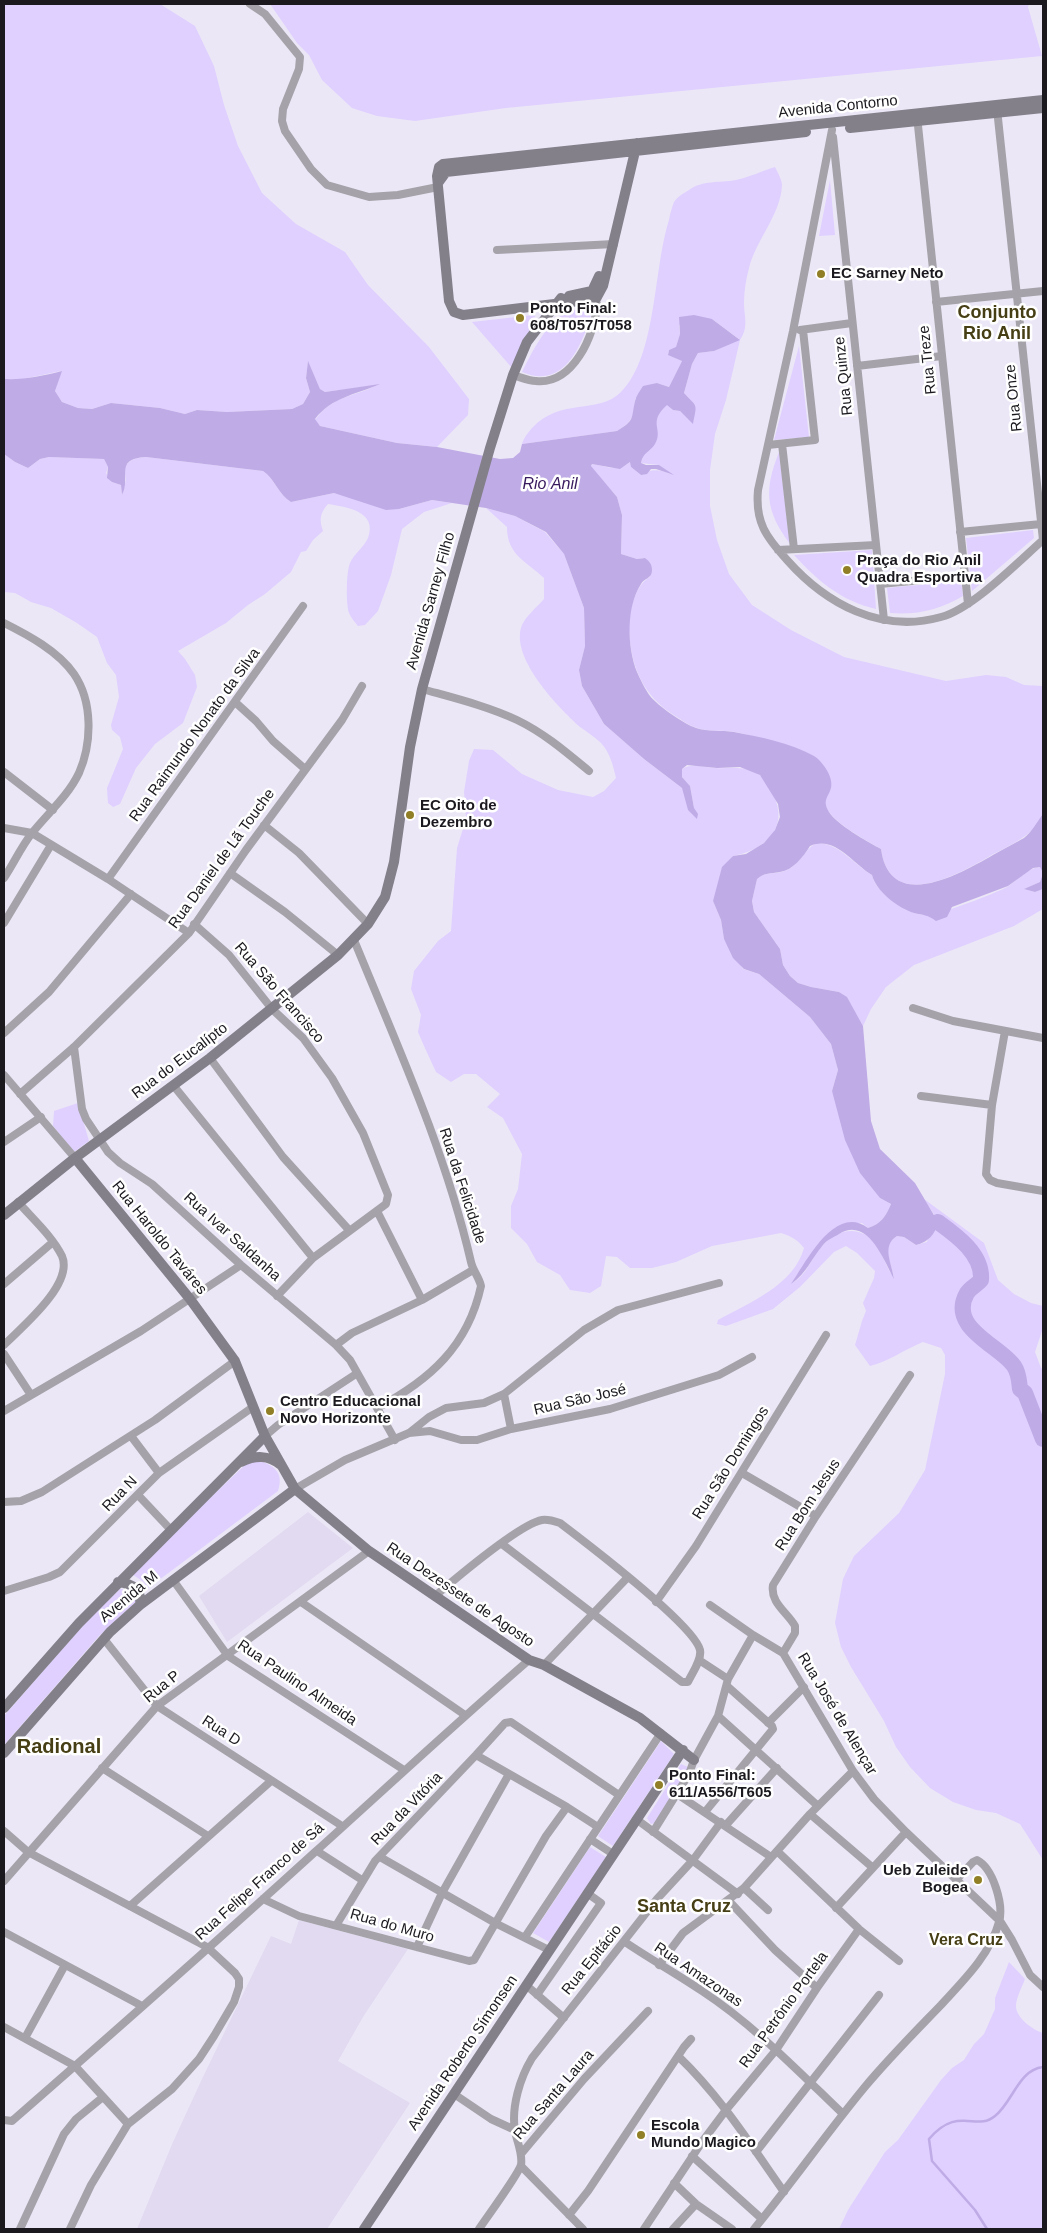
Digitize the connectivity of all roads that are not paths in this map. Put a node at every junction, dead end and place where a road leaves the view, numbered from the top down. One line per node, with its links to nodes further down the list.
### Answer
1 (250, 4): 8 (street)
2 (1043, 100): 4 (street, Avenida Contorno)
3 (1043, 108): 4 (street, Avenida Contorno)
4 (997, 109): 5 (street, Avenida Contorno); 12 (street, Rua Onze)
5 (917, 117): 6 (street, Avenida Contorno); 15 (street, Rua Treze)
6 (831, 126): 7 (street, Avenida Contorno); 16 (street, Rua Quinze); 18 (street, Avenida Contorno)
7 (632, 148): 8 (street, Avenida Contorno); 9 (street)
8 (438, 185): 14 (street)
9 (610, 244): 10 (street); 13 (street)
10 (497, 250)
11 (1043, 291): 12 (street)
12 (1017, 293): 15 (street); 24 (street, Rua Onze)
13 (592, 296): 14 (street); 21 (street)
14 (558, 302): 21 (street, Avenida Sarney Filho)
15 (936, 302): 19 (street, Rua Treze)
16 (852, 322): 17 (street); 20 (street, Rua Quinze)
17 (803, 330): 18 (street); 22 (street)
18 (793, 331): 23 (street, Avenida Contorno)
19 (942, 356): 20 (street); 26 (street, Rua Treze)
20 (857, 366): 28 (street, Rua Quinze)
21 (513, 375): 38 (street, Avenida Sarney Filho)
22 (782, 444): 23 (street); 29 (street)
23 (768, 445): 30 (street, Avenida Contorno)
24 (1039, 471): 25 (street, Rua Onze)
25 (1041, 524): 26 (street); 27 (street, Rua Onze)
26 (960, 532): 31 (street, Rua Treze)
27 (1043, 540): 33 (street, Avenida Contorno)
28 (876, 546): 29 (street); 32 (street, Rua Quinze)
29 (794, 549): 30 (street)
30 (778, 550): 35 (street, Avenida Contorno)
31 (965, 576): 32 (street); 33 (street, Rua Treze)
32 (880, 584): 35 (street, Rua Quinze)
33 (968, 604): 35 (street, Avenida Contorno)
34 (303, 606): 39 (street, Rua Raimundo Nonato da Silva)
35 (884, 620)
36 (4, 623): 43 (street)
37 (362, 686): 40 (street, Rua Daniel de Lã Touche)
38 (422, 689): 41 (street); 54 (street, Avenida Sarney Filho)
39 (235, 702): 40 (street); 50 (street, Rua Raimundo Nonato da Silva)
40 (305, 769): 44 (street, Rua Daniel de Lã Touche)
41 (589, 771)
42 (4, 772): 43 (street)
43 (54, 810): 46 (street)
44 (264, 825): 48 (street, Rua Daniel de Lã Touche); 54 (street)
45 (4, 828): 46 (street)
46 (32, 833): 47 (street); 49 (street)
47 (51, 845): 50 (street); 52 (street)
48 (230, 873): 53 (street, Rua Daniel de Lã Touche); 57 (street)
49 (4, 878)
50 (108, 879): 51 (street)
51 (131, 894): 55 (street); 61 (street)
52 (4, 923)
53 (194, 924): 55 (street, Rua Daniel de Lã Touche); 59 (street, Rua São Francisco)
54 (368, 924): 56 (street, Rua do Eucalípto)
55 (189, 933): 63 (street, Rua Daniel de Lã Touche)
56 (354, 940): 57 (street, Rua do Eucalípto); 82 (street, Rua da Felicidade)
57 (338, 955): 59 (street, Rua do Eucalípto)
58 (913, 1008): 60 (street)
59 (272, 1009): 64 (street, Rua do Eucalípto); 76 (street, Rua São Francisco)
60 (1005, 1031): 62 (street); 69 (street)
61 (4, 1033)
62 (1043, 1038)
63 (74, 1047): 67 (street, Rua Daniel de Lã Touche); 71 (street, Rua Ivar Saldanha)
64 (210, 1058): 66 (street, Rua do Eucalípto); 78 (street)
65 (4, 1075): 67 (street, Rua Haroldo Taváres)
66 (174, 1085): 71 (street, Rua do Eucalípto); 80 (street)
67 (20, 1094): 70 (street, Rua Haroldo Taváres)
68 (921, 1096): 69 (street)
69 (992, 1105): 74 (street)
70 (40, 1117): 72 (street); 73 (street, Rua Haroldo Taváres)
71 (99, 1140): 73 (street, Rua do Eucalípto); 81 (street, Rua Ivar Saldanha)
72 (4, 1142)
73 (74, 1158): 75 (street, Rua do Eucalípto); 86 (street, Rua Haroldo Taváres)
74 (1043, 1190)
75 (18, 1202): 77 (street, Rua do Eucalípto); 79 (street)
76 (377, 1211): 78 (street); 87 (street)
77 (4, 1215)
78 (349, 1230): 80 (street)
79 (53, 1242): 84 (street); 89 (street)
80 (313, 1258): 85 (street)
81 (241, 1266): 85 (street, Rua Ivar Saldanha); 86 (street)
82 (473, 1270): 87 (street); 99 (street, Rua da Felicidade)
83 (719, 1283): 97 (street)
84 (4, 1284)
85 (277, 1296): 90 (street, Rua Ivar Saldanha)
86 (190, 1299): 93 (street, Rua Haroldo Taváres); 96 (street)
87 (422, 1300): 90 (street)
88 (826, 1336): 109 (street, Rua São Domingos)
89 (4, 1345)
90 (336, 1345): 94 (street, Rua Ivar Saldanha)
91 (4, 1354): 96 (street)
92 (752, 1356): 101 (street, Rua São José)
93 (235, 1361): 98 (street, Rua Haroldo Taváres); 103 (street)
94 (356, 1374): 99 (street, Rua Ivar Saldanha); 104 (street)
95 (910, 1376): 114 (street, Rua Bom Jesus)
96 (31, 1394): 100 (street)
97 (504, 1394): 101 (street); 102 (street)
98 (253, 1407): 104 (street, Rua Haroldo Taváres); 108 (street, Rua N)
99 (377, 1408): 105 (street, Rua Ivar Saldanha)
100 (4, 1411)
101 (511, 1429): 102 (street, Rua São José)
102 (409, 1433): 105 (street)
103 (131, 1436): 108 (street); 112 (street)
104 (265, 1436): 106 (street, Avenida M); 107 (street, Rua Dezessete de Agosto)
105 (395, 1440): 110 (street)
106 (238, 1463): 107 (street); 115 (street, Avenida M)
107 (283, 1469): 110 (street, Rua Dezessete de Agosto); 113 (street)
108 (159, 1473): 111 (street, Rua N)
109 (742, 1473): 114 (street); 124 (street, Rua São Domingos)
110 (295, 1489): 113 (street, Avenida M); 117 (street, Rua Dezessete de Agosto)
111 (138, 1495): 115 (street); 121 (street, Rua N)
112 (4, 1502)
113 (276, 1503): 119 (street, Avenida M)
114 (816, 1516): 130 (street, Rua Bom Jesus)
115 (171, 1530): 120 (street, Avenida M)
116 (502, 1544): 118 (street); 122 (street); 127 (street)
117 (369, 1551): 122 (street, Rua Dezessete de Agosto); 123 (street, Rua P)
118 (628, 1577): 124 (street); 127 (street)
119 (173, 1580): 125 (street, Avenida M); 131 (street, Rua Paulino Almeida)
120 (118, 1582): 125 (street); 138 (street, Avenida M)
121 (4, 1592)
122 (435, 1596): 132 (street, Rua Dezessete de Agosto)
123 (301, 1602): 131 (street, Rua P); 139 (street)
124 (656, 1602): 133 (street)
125 (140, 1605): 129 (street, Avenida M)
126 (710, 1606): 128 (street, Rua José de Alençar)
127 (594, 1612): 133 (street); 134 (street)
128 (753, 1635): 130 (street, Rua José de Alençar); 135 (street)
129 (104, 1639): 137 (street, Rua D); 145 (street, Avenida M)
130 (783, 1653): 136 (street, Rua José de Alençar)
131 (228, 1656): 137 (street, Rua P); 150 (street, Rua Paulino Almeida)
132 (529, 1660): 134 (street, Rua Dezessete de Agosto); 139 (street, Rua Felipe Franco de Sá)
133 (699, 1660): 135 (street)
134 (544, 1665): 142 (street, Rua Dezessete de Agosto)
135 (727, 1682): 140 (street); 141 (street)
136 (804, 1687): 141 (street); 151 (street, Rua José de Alençar)
137 (157, 1706): 148 (street, Rua P); 153 (street, Rua D)
138 (4, 1708)
139 (465, 1715): 150 (street, Rua Felipe Franco de Sá)
140 (718, 1716): 144 (street); 147 (street)
141 (768, 1723): 144 (street)
142 (661, 1732): 143 (street, Rua Dezessete de Agosto); 155 (street)
143 (682, 1750): 147 (street, Rua Dezessete de Agosto); 160 (street, Avenida Roberto Símonsen)
144 (757, 1750): 149 (street); 158 (street)
145 (4, 1753)
146 (476, 1756): 152 (street); 155 (street, Rua da Vitória); 173 (street, Rua da Vitória)
147 (694, 1760): 154 (street)
148 (102, 1768): 167 (street); 170 (street, Rua P)
149 (777, 1768): 156 (street); 161 (street, Rua Epitácio)
150 (404, 1770): 162 (street, Rua Felipe Franco de Sá)
151 (853, 1771): 156 (street); 166 (street, Rua José de Alençar)
152 (509, 1774): 157 (street); 180 (street)
153 (271, 1781): 162 (street, Rua D); 167 (street)
154 (677, 1794): 158 (street); 165 (street)
155 (619, 1795): 163 (street)
156 (818, 1806): 159 (street)
157 (567, 1807): 163 (street); 189 (street)
158 (705, 1812): 161 (street)
159 (810, 1814): 172 (street); 175 (street)
160 (636, 1820): 165 (street); 171 (street, Avenida Roberto Símonsen)
161 (723, 1824): 172 (street); 174 (street, Rua Epitácio)
162 (342, 1826): 169 (street, Rua Felipe Franco de Sá)
163 (598, 1827): 168 (street)
164 (4, 1831): 170 (street)
165 (653, 1832): 174 (street)
166 (906, 1832): 175 (street); 177 (street, Rua José de Alençar)
167 (208, 1836): 184 (street)
168 (590, 1839): 171 (street); 193 (street)
169 (317, 1851): 176 (street); 182 (street, Rua Felipe Franco de Sá)
170 (28, 1852): 178 (street, Rua P); 184 (street)
171 (613, 1854): 181 (street, Avenida Roberto Símonsen)
172 (774, 1854): 179 (street); 185 (street)
173 (380, 1857): 176 (street, Rua da Vitória); 180 (street)
174 (693, 1860): 179 (street); 195 (street, Rua Epitácio)
175 (872, 1867): 185 (street)
176 (362, 1880): 188 (street, Rua da Vitória)
177 (956, 1880): 187 (street, Rua José de Alençar); 187 (street)
178 (4, 1881)
179 (741, 1891): 183 (street); 186 (street)
180 (442, 1893): 189 (street); 197 (street)
181 (587, 1893): 191 (street, Avenida Roberto Símonsen); 194 (street, Avenida Roberto Símonsen)
182 (262, 1899): 188 (street, Rua do Muro); 196 (street, Rua Felipe Franco de Sá)
183 (729, 1900): 201 (street); 204 (street)
184 (130, 1906): 196 (street)
185 (836, 1908): 192 (street)
186 (768, 1910)
187 (1000, 1921): 203 (street, Rua José de Alençar); 220 (street)
188 (337, 1924): 197 (street, Rua do Muro)
189 (497, 1924): 193 (street); 197 (street, Rua do Muro)
190 (4, 1932): 200 (street)
191 (561, 1932): 194 (street); 198 (street, Avenida Roberto Símonsen)
192 (862, 1932): 199 (street); 204 (street, Rua Petrônio Portela)
193 (525, 1936): 198 (street)
194 (574, 1941): 205 (street, Avenida Roberto Símonsen)
195 (625, 1942): 201 (street, Rua Amazonas); 209 (street, Rua Epitácio)
196 (207, 1947): 207 (street, Rua Felipe Franco de Sá); 222 (street)
197 (417, 1947)
198 (550, 1950): 202 (street, Avenida Roberto Símonsen)
199 (899, 1962)
200 (64, 1965): 207 (street); 211 (street)
201 (659, 1965): 213 (street, Rua Amazonas)
202 (526, 1985): 205 (street); 217 (street, Avenida Roberto Símonsen)
203 (1043, 1987)
204 (817, 1988): 213 (street, Rua Petrônio Portela)
205 (537, 1995): 209 (street)
206 (879, 1995): 216 (street)
207 (142, 2006): 215 (street, Rua Felipe Franco de Sá)
208 (648, 2011): 225 (street, Rua Santa Laura)
209 (564, 2018): 223 (street, Rua Epitácio)
210 (4, 2027): 211 (street)
211 (25, 2038): 215 (street)
212 (691, 2039): 214 (street)
213 (776, 2050): 216 (street, Rua Amazonas); 219 (street, Rua Petrônio Portela)
214 (678, 2056): 219 (street); 231 (street)
215 (75, 2066): 218 (street); 221 (street, Rua Felipe Franco de Sá)
216 (811, 2083): 220 (street, Rua Amazonas); 224 (street)
217 (454, 2094): 223 (street); 235 (street, Avenida Roberto Símonsen)
218 (103, 2097): 222 (street); 233 (street)
219 (726, 2110): 224 (street); 226 (street, Rua Petrônio Portela)
220 (843, 2114): 229 (street)
221 (6, 2121)
222 (128, 2124): 234 (street)
223 (515, 2130): 225 (street, Rua Epitácio)
224 (756, 2152): 229 (street)
225 (521, 2154): 227 (street, Rua Santa Laura)
226 (692, 2156): 228 (street, Rua Petrônio Portela); 232 (street)
227 (521, 2166): 231 (street); 236 (street)
228 (674, 2183): 230 (street); 238 (street, Rua Petrônio Portela)
229 (784, 2192): 232 (street)
230 (696, 2204): 239 (street); 240 (street)
231 (569, 2215): 237 (street)
232 (762, 2219): 241 (street)
233 (20, 2229)
234 (70, 2229)
235 (364, 2229)
236 (479, 2229)
237 (583, 2229)
238 (644, 2229)
239 (673, 2229)
240 (732, 2229)
241 (754, 2229)

